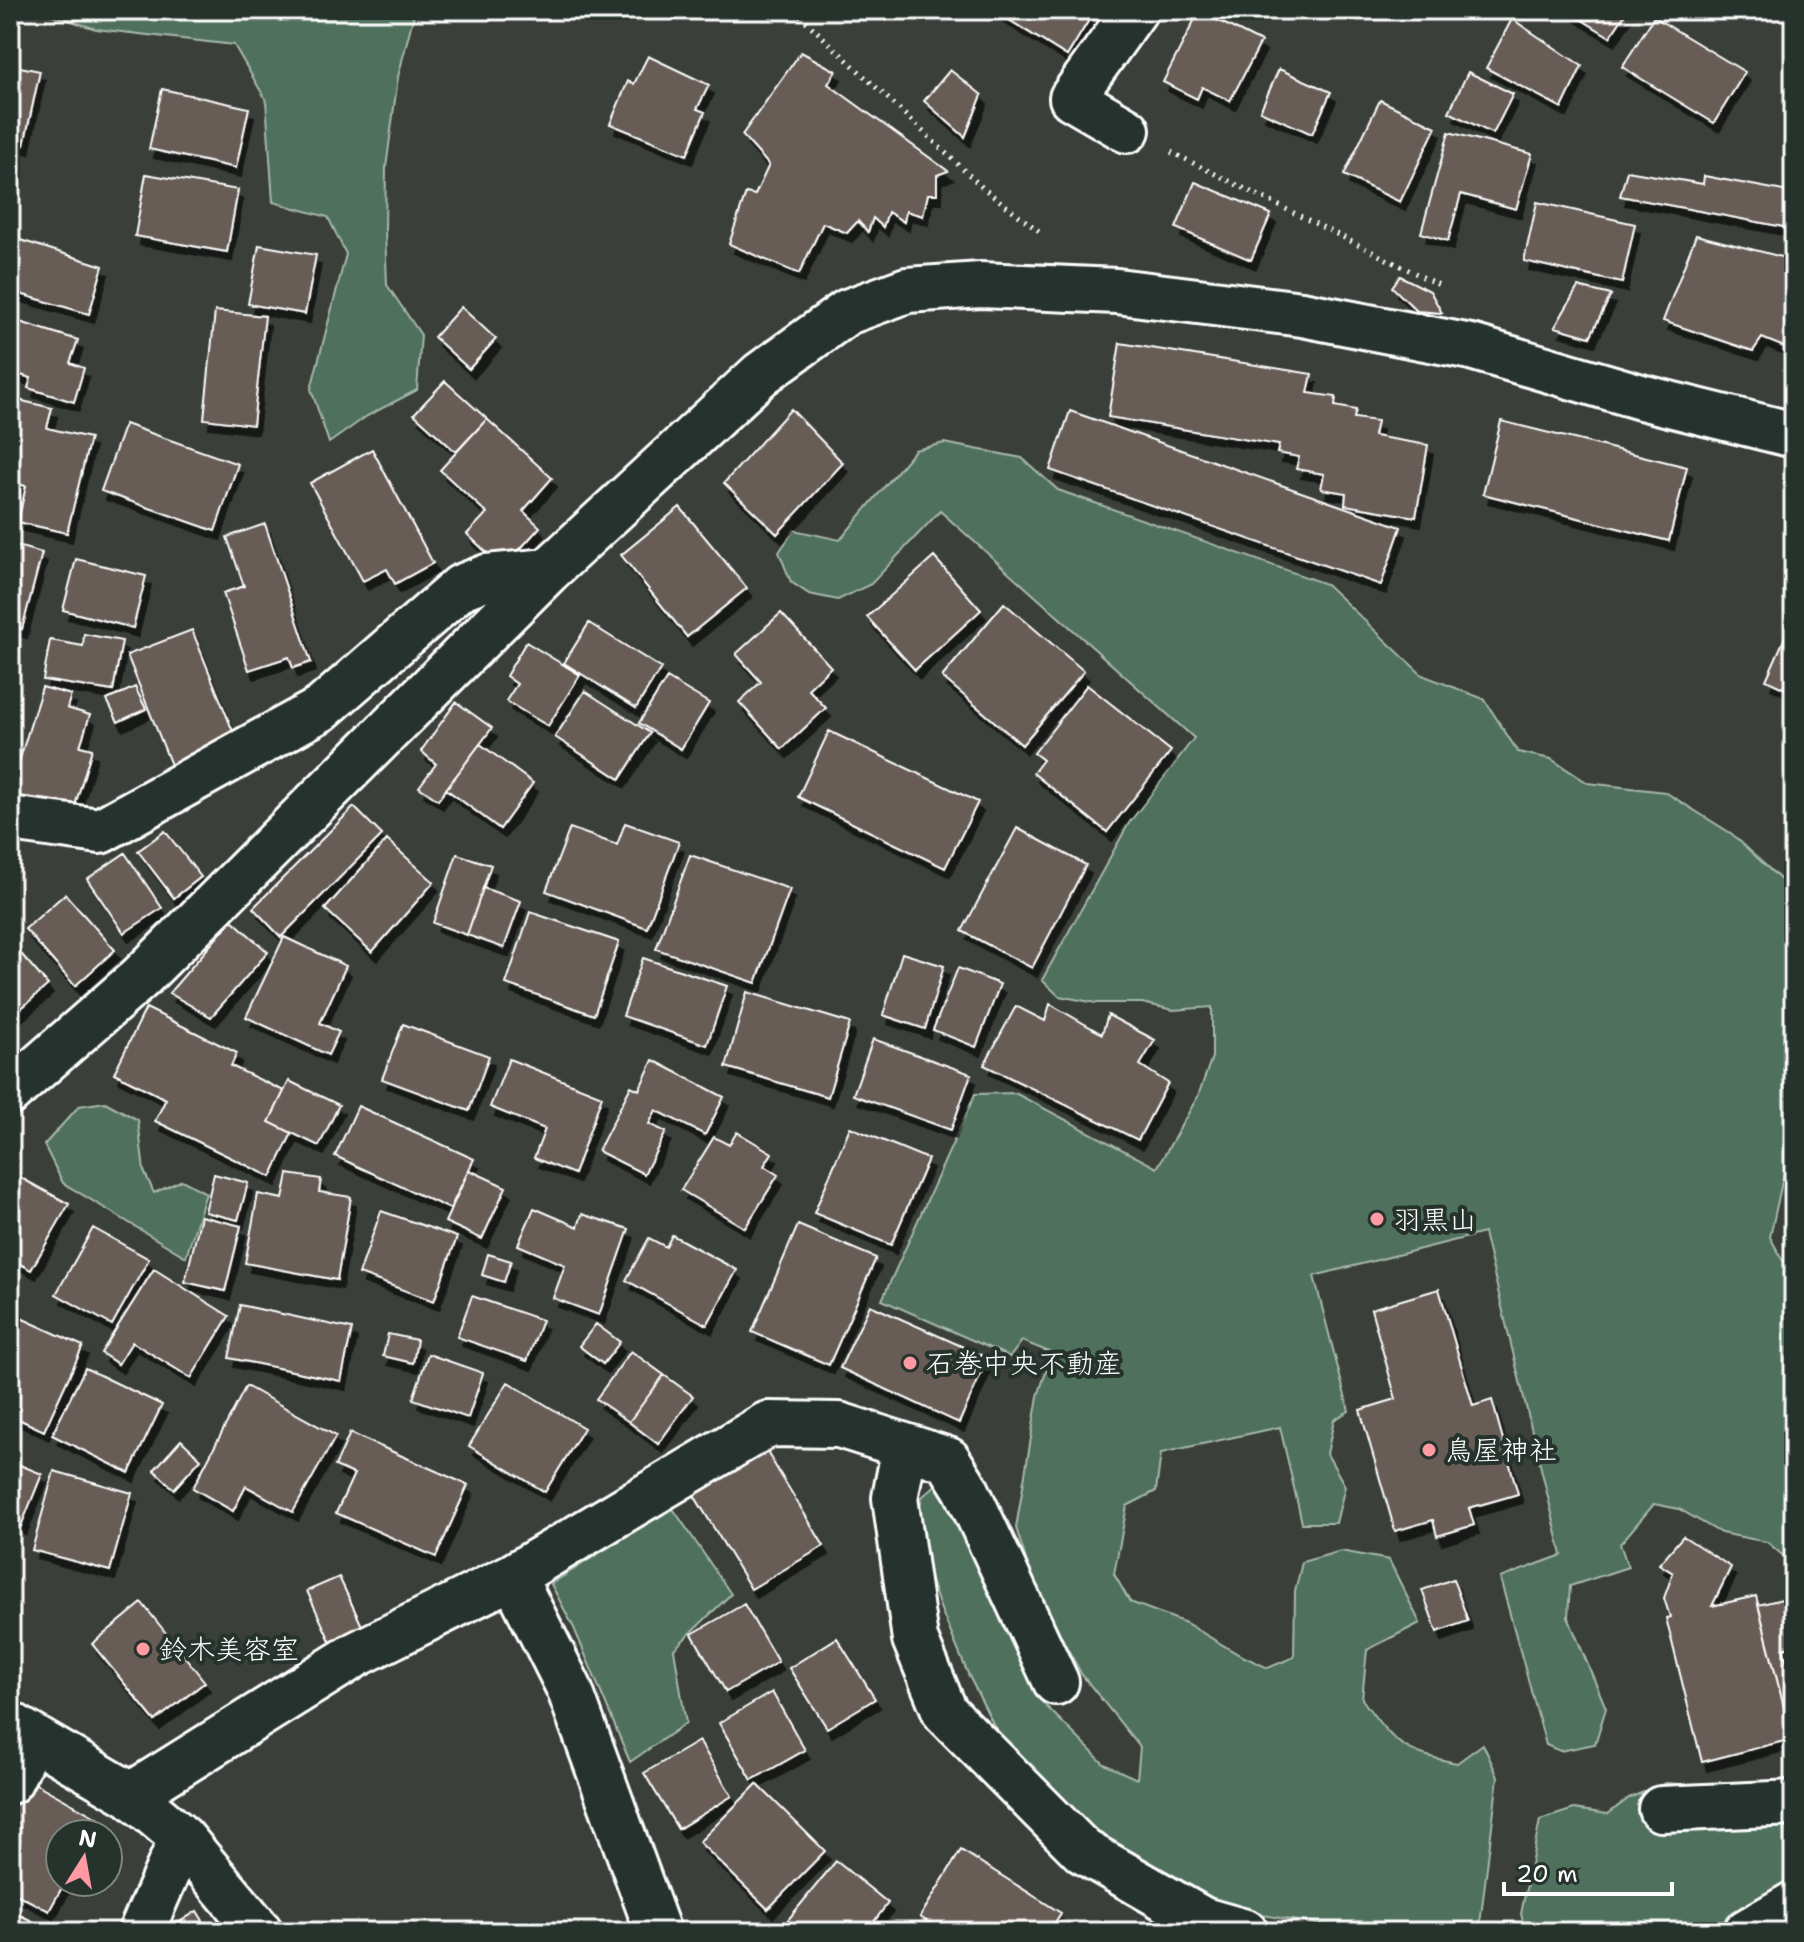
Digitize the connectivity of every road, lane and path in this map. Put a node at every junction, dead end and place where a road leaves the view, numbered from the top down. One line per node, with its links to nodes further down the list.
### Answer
1 (794, 10): 4 (path)
2 (1135, 10): 3 (street)
3 (1127, 130): 5 (path)
4 (1044, 235)
5 (1471, 347): 6 (street); 7 (street)
6 (1794, 435)
7 (548, 571): 8 (street); 9 (street)
8 (10, 819)
9 (10, 1092)
10 (905, 1446): 11 (street); 12 (street); 23 (street)
11 (513, 1576): 15 (street); 22 (street)
12 (1056, 1682)
13 (21, 1731): 14 (street); 15 (street)
14 (10, 1781)
15 (131, 1795): 18 (street)
16 (1794, 1803): 17 (street)
17 (1661, 1809)
18 (182, 1838): 20 (street); 21 (street)
19 (1794, 1904): 24 (street)
20 (141, 1932)
21 (260, 1932)
22 (658, 1932)
23 (1245, 1932)
24 (1746, 1932)

